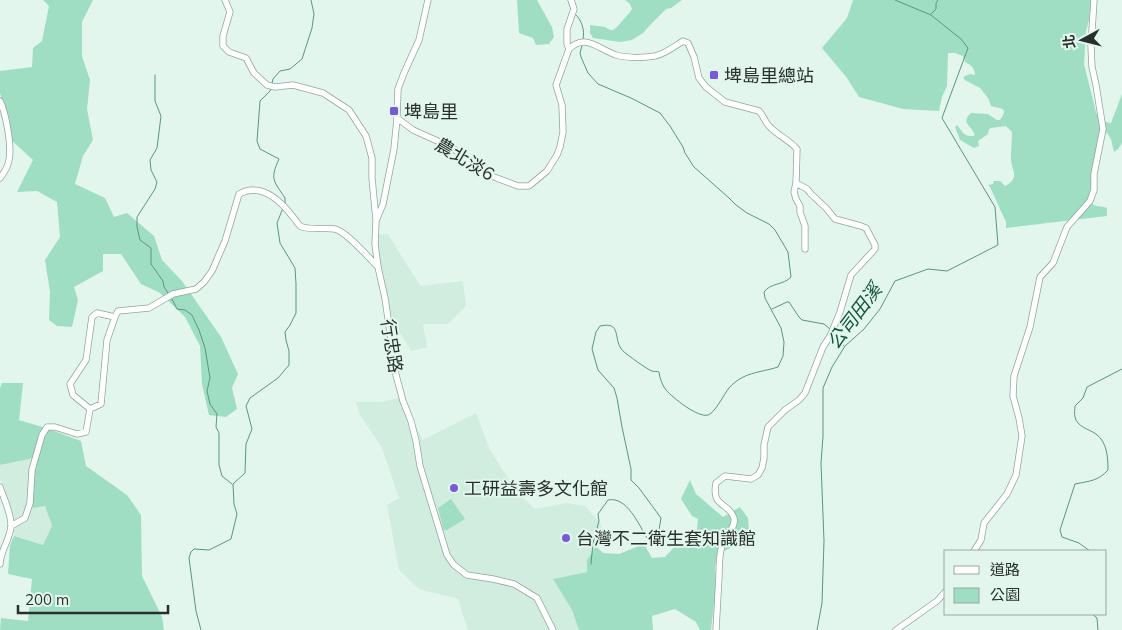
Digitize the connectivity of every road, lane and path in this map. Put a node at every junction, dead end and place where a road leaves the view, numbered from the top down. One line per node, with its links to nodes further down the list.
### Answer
1 (225, 0): 10 (street)
2 (428, 0): 7 (street, 行忠路)
3 (571, 0): 5 (street, 農北淡6 / 農北淡6)
4 (1094, 0): 17 (street)
5 (569, 49): 7 (street, 農北淡6 / 農北淡6); 9 (street)
6 (0, 101): 8 (street)
7 (397, 118): 10 (street, 行忠路)
8 (0, 178)
9 (796, 183): 11 (street); 21 (street)
10 (376, 221): 12 (street, 行忠路)
11 (805, 249)
12 (378, 267): 13 (street); 20 (street, 行忠路)
13 (114, 317): 14 (street); 14 (street)
14 (90, 409): 16 (street)
15 (0, 487): 16 (street)
16 (11, 526): 18 (street)
17 (975, 550)
18 (0, 564)
19 (944, 593): 22 (street)
20 (553, 630)
21 (716, 630)
22 (896, 630)

